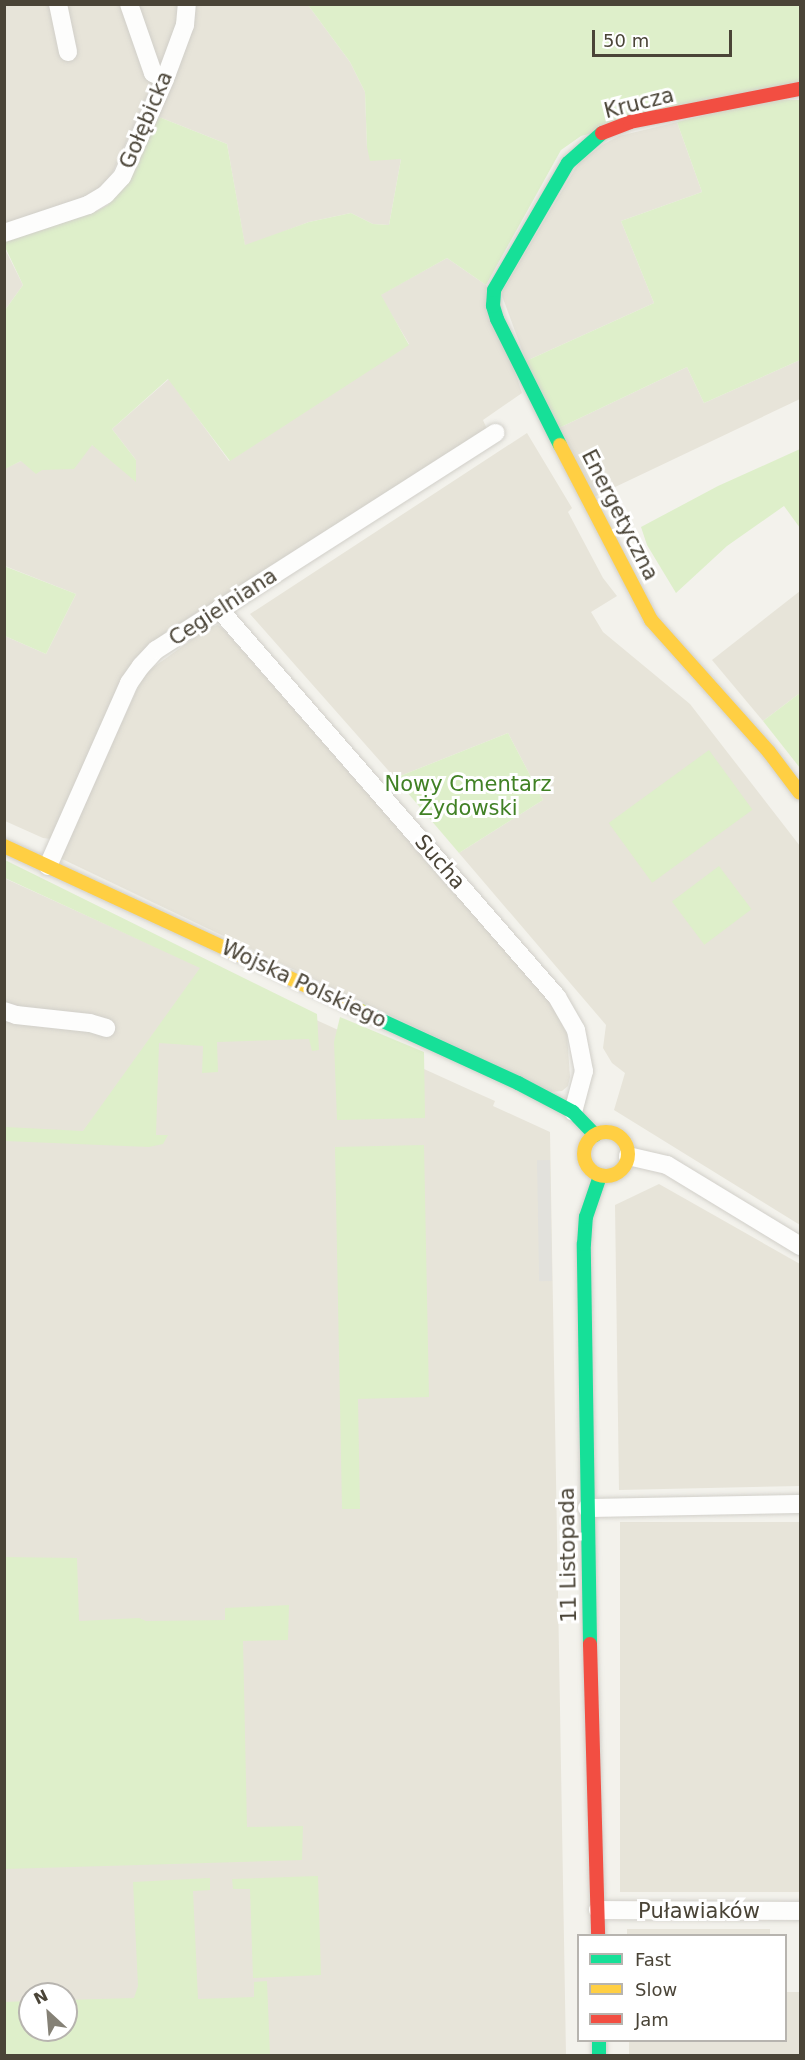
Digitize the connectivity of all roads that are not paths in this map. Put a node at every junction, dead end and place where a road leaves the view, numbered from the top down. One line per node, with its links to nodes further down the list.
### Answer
1 (58, 4): 4 (street)
2 (129, 4): 5 (street)
3 (187, 4): 5 (street, Gołębicka)
4 (68, 52)
5 (165, 79): 8 (street, Gołębicka)
6 (801, 89): 7 (street, Krucza)
7 (533, 225): 11 (street, Energetyczna)
8 (4, 234)
9 (495, 433): 10 (street, Cegielniana)
10 (219, 609): 13 (street, Cegielniana); 16 (street, Sucha)
11 (801, 793)
12 (4, 846): 13 (street, Wojska Polskiego)
13 (48, 867): 16 (street, Wojska Polskiego)
14 (4, 1011): 15 (street)
15 (106, 1028)
16 (573, 1112): 17 (street, Wojska Polskiego)
17 (595, 1135): 18 (street); 19 (street)
18 (628, 1156): 19 (street); 20 (street)
19 (600, 1176): 22 (street, 11 Listopada)
20 (801, 1246)
21 (801, 1504): 22 (street)
22 (587, 1509): 23 (street, 11 Listopada)
23 (598, 1910): 24 (street, Puławiaków); 25 (street, 11 Listopada)
24 (801, 1911)
25 (598, 1934)

